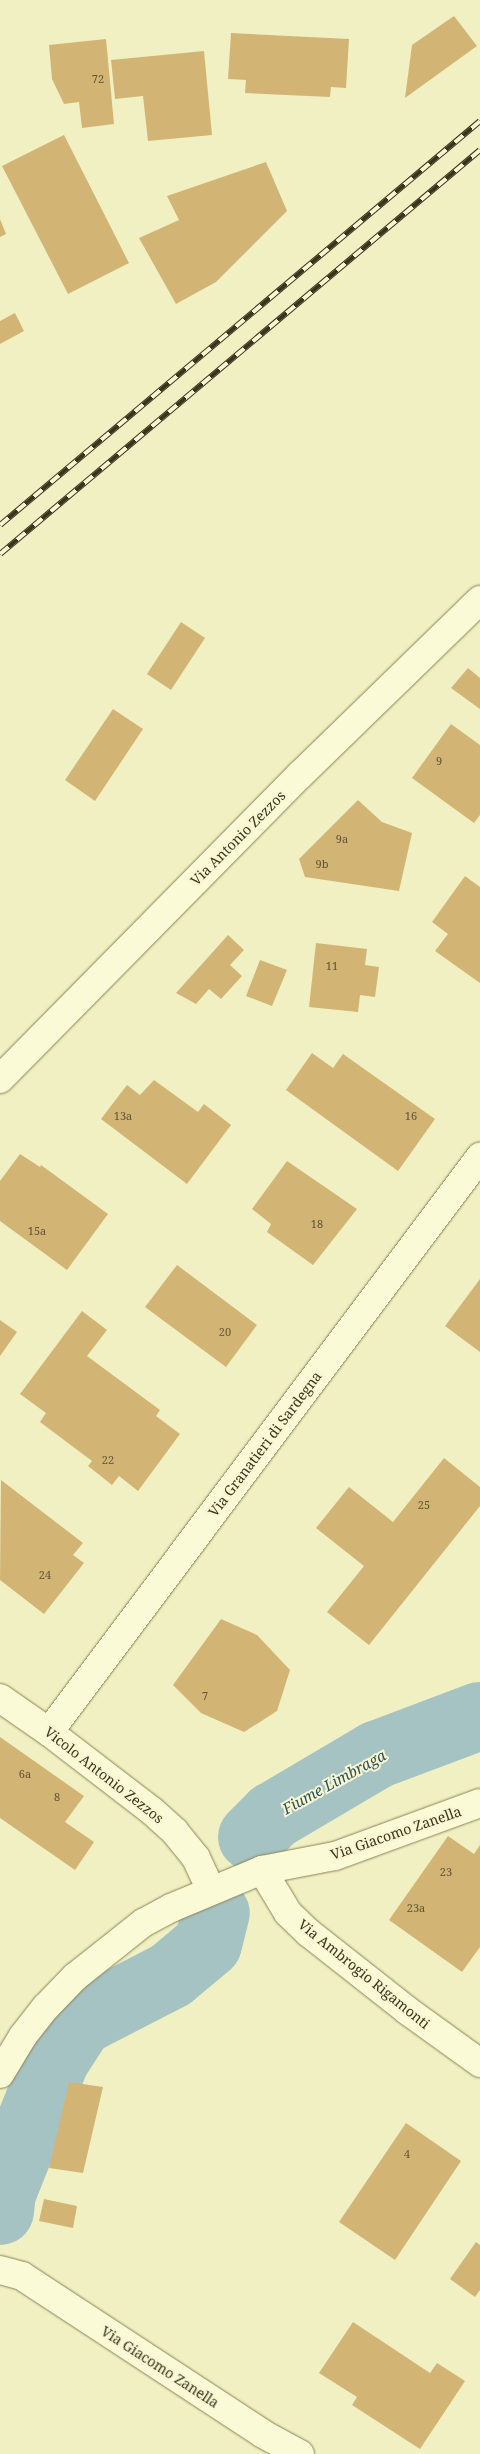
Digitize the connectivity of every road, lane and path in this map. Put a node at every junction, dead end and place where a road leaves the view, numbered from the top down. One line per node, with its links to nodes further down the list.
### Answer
1 (480, 600): 2 (street, Via Antonio Zezzos)
2 (0, 1079)
3 (480, 1157): 5 (street, Via Granatieri di Sardegna)
4 (0, 1698): 5 (street, Vicolo Antonio Zezzos)
5 (49, 1732): 8 (street, Vicolo Antonio Zezzos)
6 (480, 1803): 7 (street, Via Giacomo Zanella)
7 (262, 1870): 8 (street, Via Giacomo Zanella); 9 (street, Via Ambrogio Rigamonti)
8 (211, 1890): 10 (street, Via Giacomo Zanella)
9 (480, 2063)
10 (0, 2074)
11 (11, 2273): 12 (street, Via Giacomo Zanella)
12 (300, 2454)

